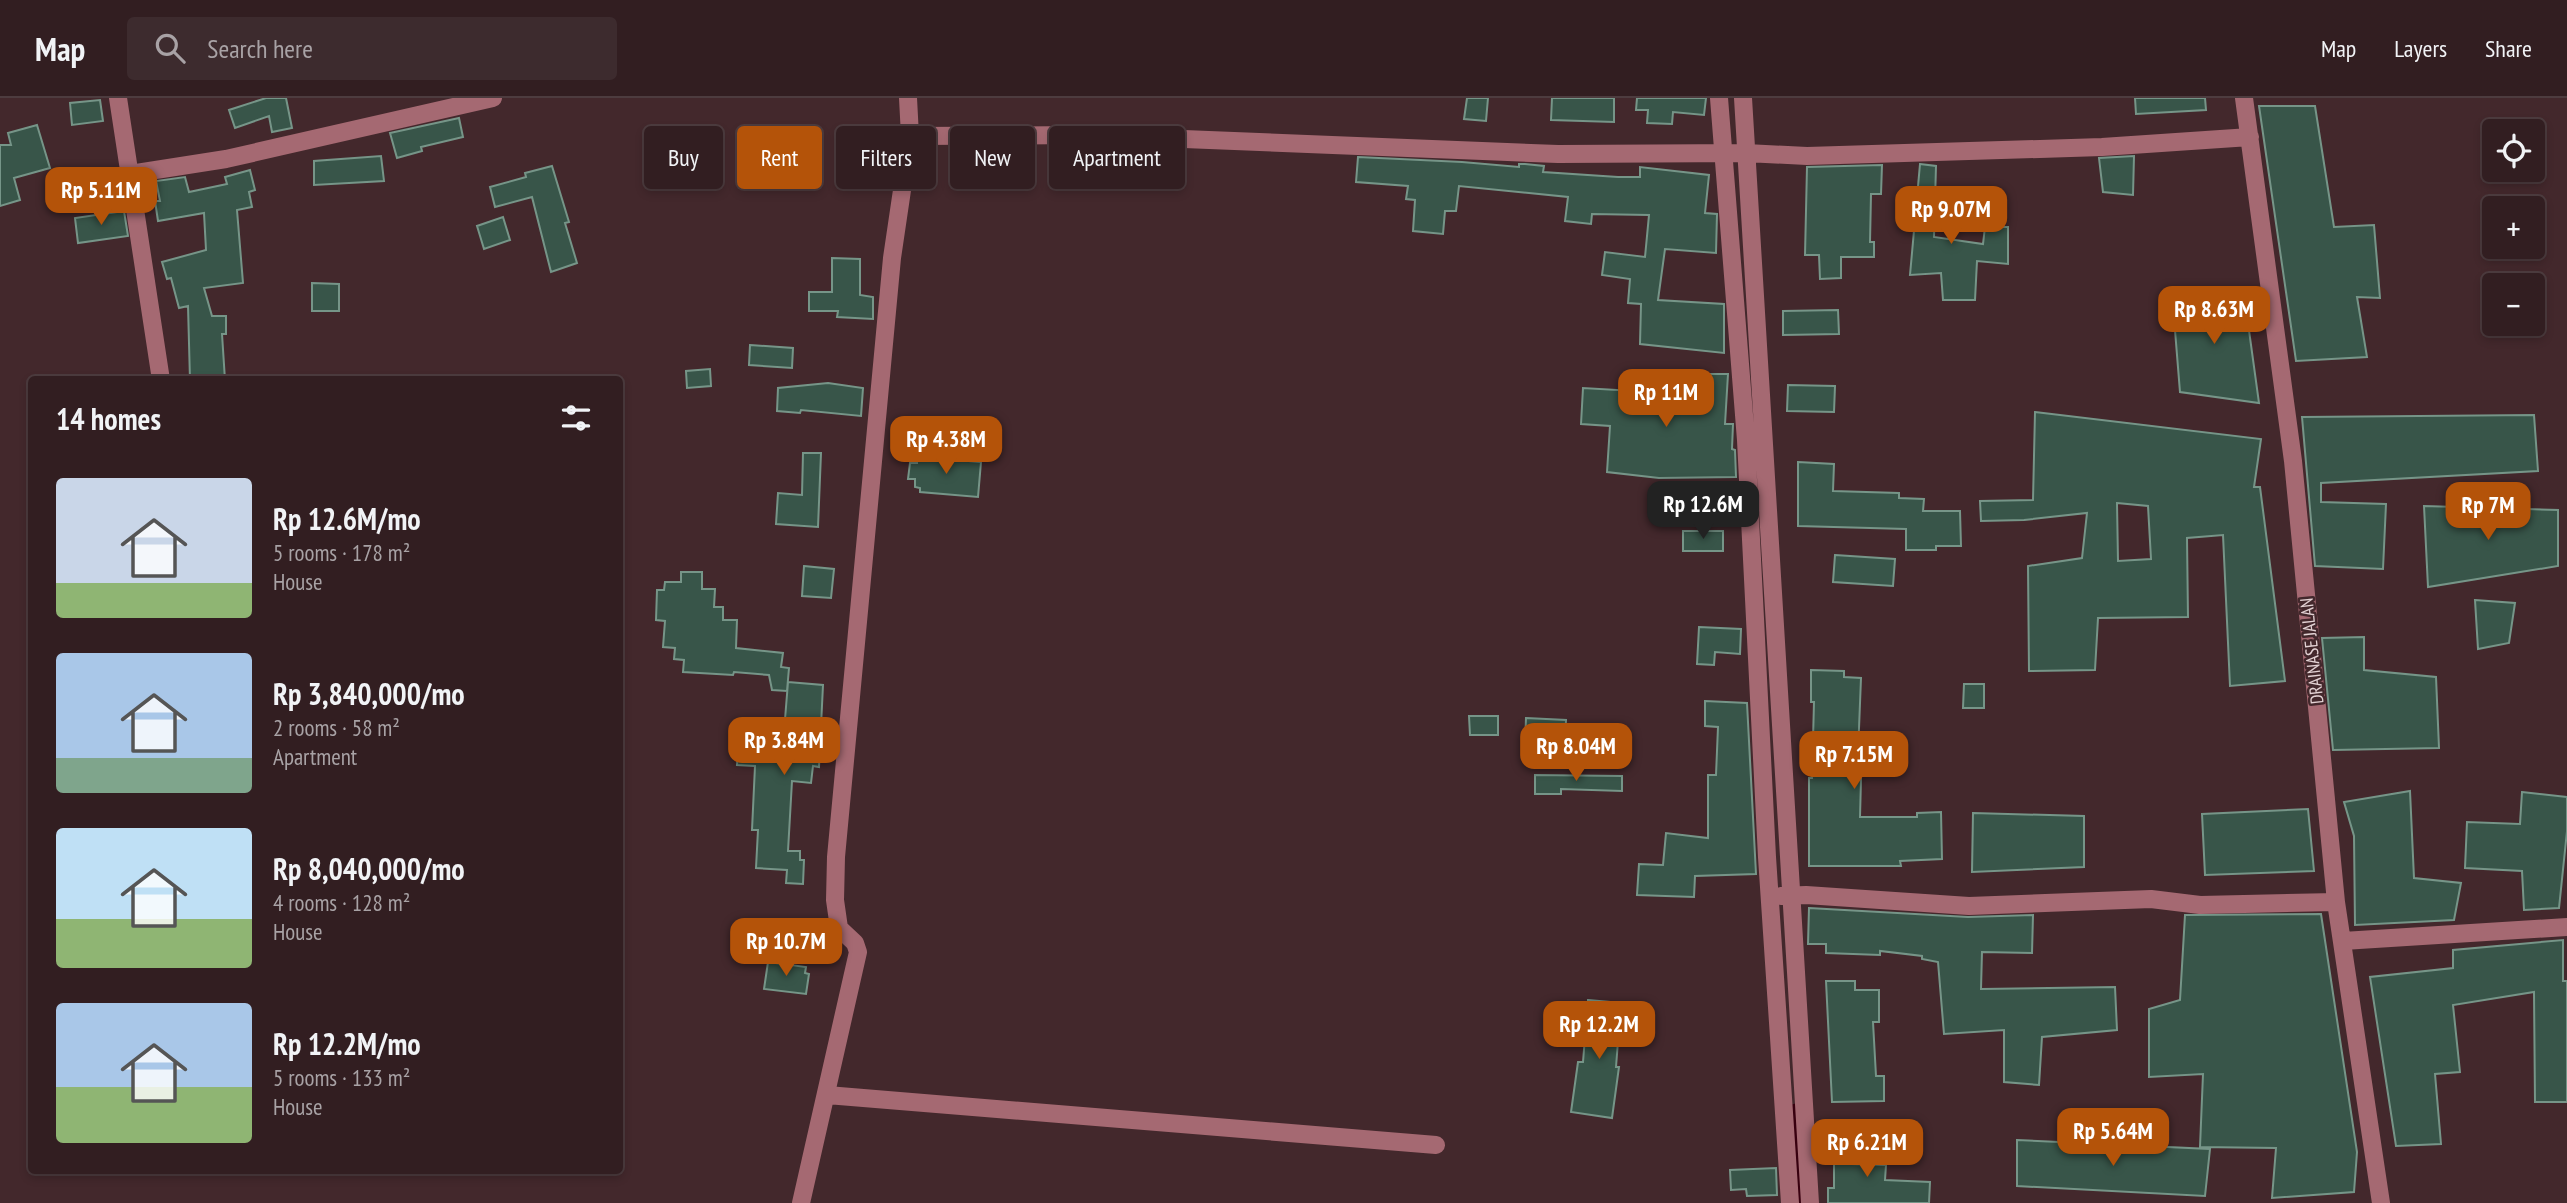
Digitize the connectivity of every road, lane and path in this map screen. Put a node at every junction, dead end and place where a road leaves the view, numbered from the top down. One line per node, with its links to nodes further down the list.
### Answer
1 (118, 98): 12 (street)
2 (493, 98): 12 (street)
3 (908, 98): 7 (street)
4 (1719, 98): 10 (street)
5 (1743, 98): 11 (street)
6 (2245, 98): 9 (street, DRAINASE JALAN)
7 (910, 126)
8 (936, 135): 10 (street)
9 (2250, 137): 11 (street); 16 (street, DRAINASE JALAN)
10 (1722, 153): 11 (street); 15 (street)
11 (1746, 153): 15 (street)
12 (130, 174): 14 (street)
13 (903, 189): 19 (street)
14 (160, 376)
15 (1780, 896): 16 (street); 22 (street); 23 (street)
16 (2336, 902): 18 (street, DRAINASE JALAN)
17 (2567, 927): 18 (street)
18 (2343, 942): 24 (street, DRAINASE JALAN)
19 (827, 1095): 20 (street); 21 (street)
20 (1436, 1145)
21 (801, 1203)
22 (1790, 1203)
23 (1810, 1203)
24 (2381, 1203)

